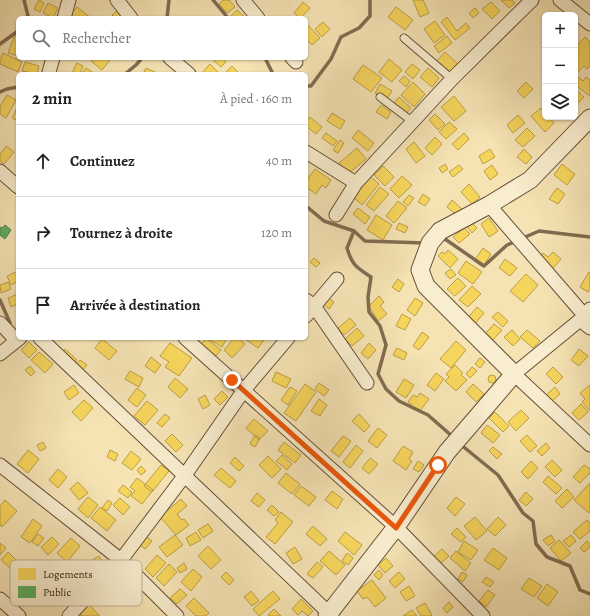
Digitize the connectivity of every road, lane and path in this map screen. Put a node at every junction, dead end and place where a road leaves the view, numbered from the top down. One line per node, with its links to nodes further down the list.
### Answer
1 (69, 0): 6 (street)
2 (117, 0): 7 (street)
3 (243, 0): 8 (street)
4 (532, 0): 15 (street)
5 (560, 0): 9 (street)
6 (65, 16)
7 (129, 16)
8 (256, 16)
9 (590, 24)
10 (404, 38): 15 (lane)
11 (52, 60): 13 (street)
12 (172, 60): 14 (street)
13 (49, 72)
14 (187, 72)
15 (452, 79): 18 (street)
16 (380, 97): 18 (lane)
17 (590, 118): 23 (street)
18 (413, 122): 22 (street)
19 (308, 153): 22 (street)
20 (0, 171): 21 (street)
21 (16, 183)
22 (356, 183): 24 (street)
23 (489, 205): 27 (street); 35 (street)
24 (336, 215)
25 (337, 279): 26 (street)
26 (309, 307): 36 (street)
27 (586, 318): 35 (street)
28 (0, 323): 29 (street)
29 (16, 337)
30 (17, 340): 34 (street)
31 (42, 340): 40 (street)
32 (187, 340): 37 (street)
33 (286, 340): 37 (street)
34 (0, 354)
35 (514, 374): 38 (street); 41 (street)
36 (367, 383)
37 (244, 390): 40 (street); 41 (street)
38 (590, 445)
39 (0, 465): 42 (street)
40 (185, 475): 42 (street); 46 (street)
41 (396, 528): 46 (street); 50 (street)
42 (121, 560)
43 (142, 581): 49 (street)
44 (0, 599): 47 (street)
45 (78, 606): 48 (street)
46 (329, 615)
47 (19, 616)
48 (69, 616)
49 (177, 616)
50 (483, 616)

